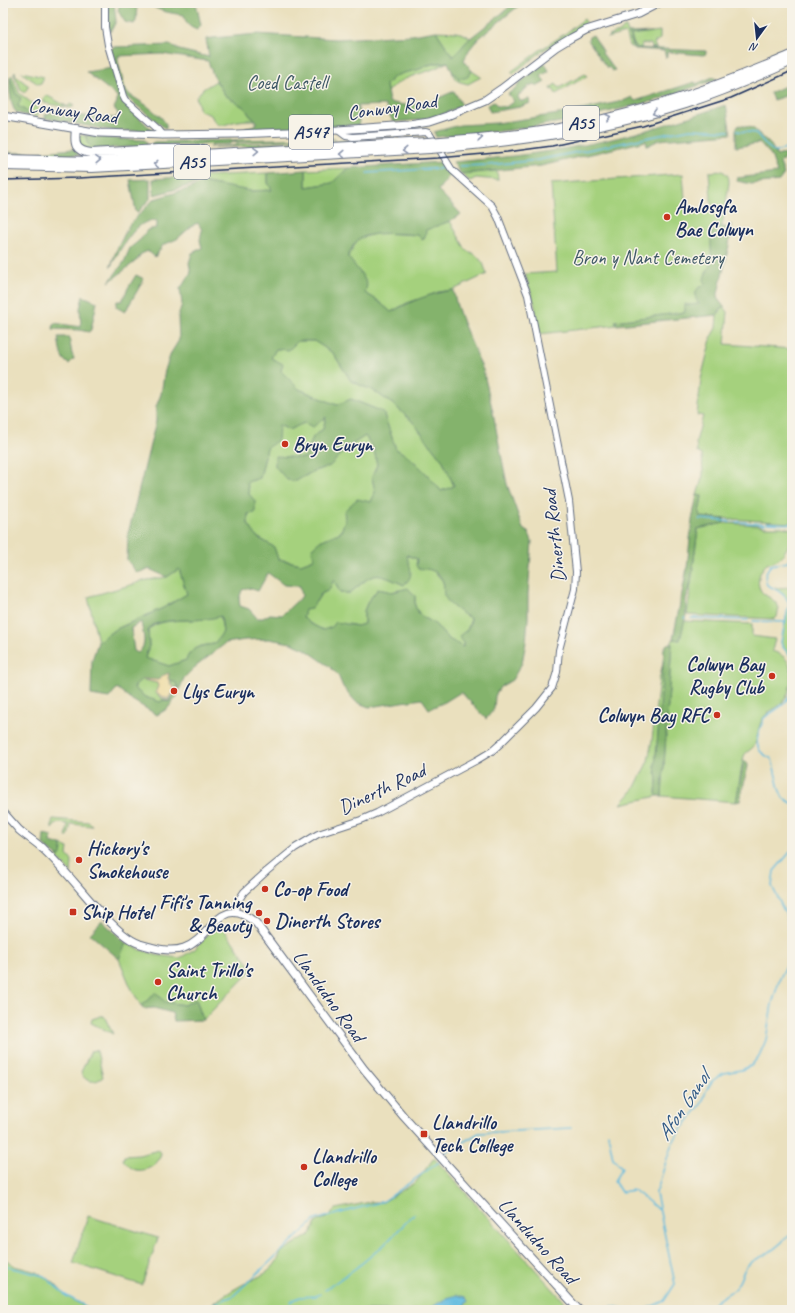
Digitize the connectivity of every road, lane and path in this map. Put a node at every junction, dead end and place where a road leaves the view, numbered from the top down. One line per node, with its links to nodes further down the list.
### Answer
1 (105, 3): 9 (street)
2 (659, 3): 8 (main road, Conway Road / A547)
3 (792, 55): 5 (highway, A55)
4 (792, 61): 5 (highway, A55)
5 (727, 86): 10 (highway, A55, bridge)
6 (3, 116): 7 (main road, Conway Road / A547)
7 (76, 129): 9 (main road, Conway Road / A547); 11 (highway)
8 (338, 130): 9 (main road, Conway Road / A547); 15 (street, Dinerth Road)
9 (163, 135)
10 (429, 146): 11 (highway, A55, one-way to 10); 13 (highway, A55, one-way to 13)
11 (234, 152): 12 (highway, A55, one-way to 11)
12 (3, 159)
13 (3, 166)
14 (3, 812): 15 (main road)
15 (235, 912): 16 (main road, Llandudno Road)
16 (579, 1310)

